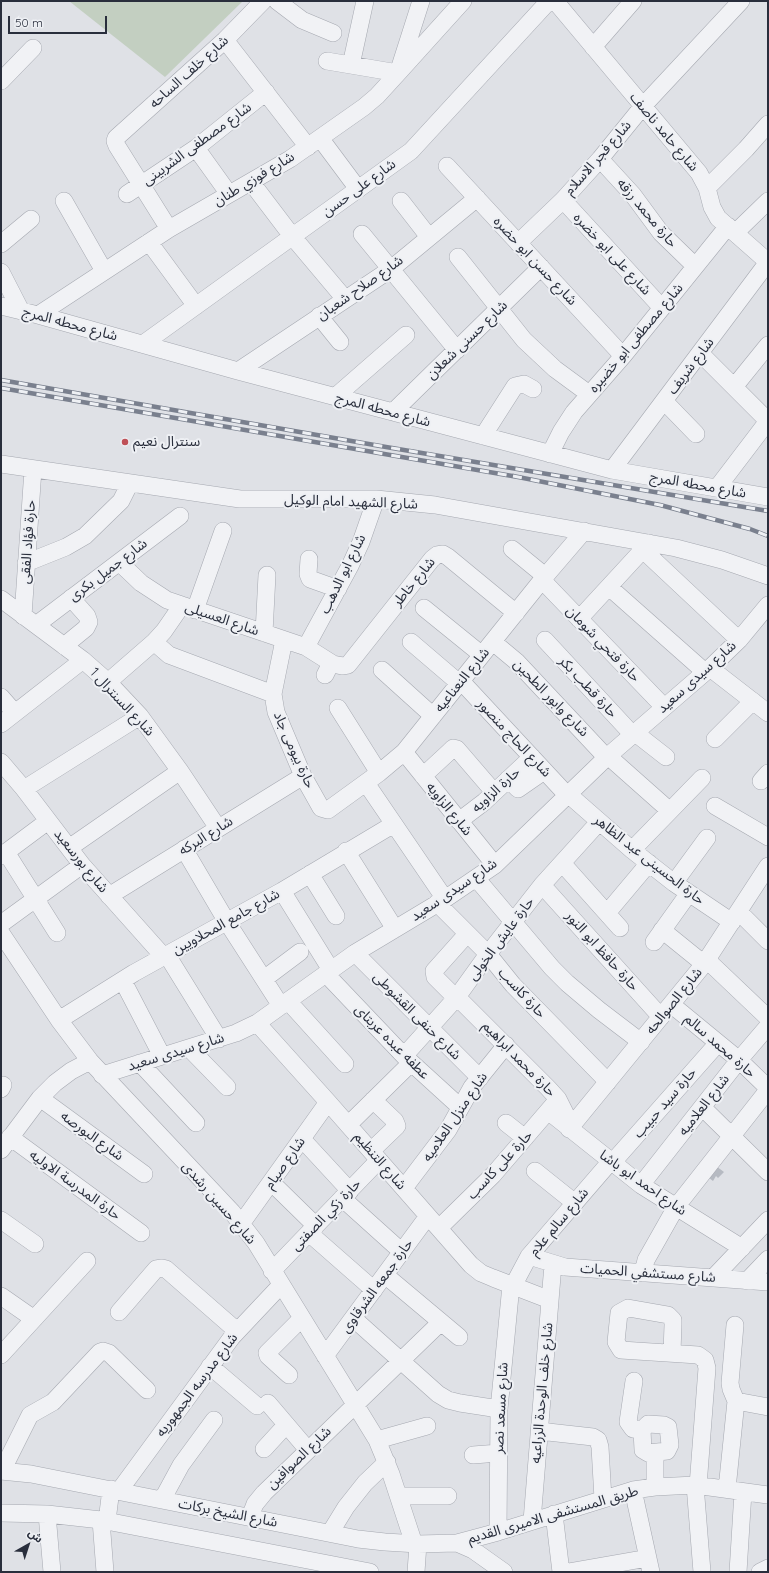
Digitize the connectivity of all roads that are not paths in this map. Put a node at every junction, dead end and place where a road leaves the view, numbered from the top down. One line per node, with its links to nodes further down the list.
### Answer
1 (263, 1): 10 (street, شارع خلف الساحه)
2 (277, 1): 9 (street)
3 (366, 1): 14 (street)
4 (421, 1): 15 (street, شارع فوزي طنان)
5 (463, 1): 15 (street)
6 (633, 1): 11 (street)
7 (741, 1): 18 (street, شارع فجر الاسلام)
8 (558, 2): 11 (street, شارع حامد ناصف); 27 (street, شارع على حسن)
9 (333, 33)
10 (225, 40): 17 (street); 26 (street, شارع خلف الساحه)
11 (593, 47): 18 (street, شارع حامد ناصف)
12 (33, 48): 16 (street)
13 (327, 61): 14 (street)
14 (350, 65): 15 (street)
15 (398, 73): 20 (street, شارع فوزي طنان)
16 (1, 81)
17 (266, 92): 20 (street); 21 (street, شارع مصطفى الشربينى)
18 (643, 106): 22 (street, شارع فجر الاسلام); 25 (street, شارع حامد ناصف)
19 (768, 124): 25 (street)
20 (314, 142): 24 (street, شارع فوزي طنان); 27 (street)
21 (196, 148): 26 (street, شارع مصطفى الشربينى); 28 (street)
22 (600, 159): 30 (street, شارع فجر الاسلام); 44 (street, حارة محمد رزقه)
23 (447, 166): 29 (street, شارع حسن ابو حضره)
24 (251, 182): 28 (street, شارع فوزي طنان); 38 (street)
25 (707, 188): 36 (street, شارع حامد ناصف)
26 (134, 189): 35 (street)
27 (358, 189): 38 (street, شارع على حسن)
28 (229, 194): 35 (street, شارع فوزي طنان)
29 (477, 198): 39 (street, شارع صلاح شعبان); 41 (street, شارع حسن ابو حضره)
30 (563, 200): 41 (street, شارع فجر الاسلام); 54 (street, شارع على ابو خضره)
31 (64, 201): 47 (street)
32 (401, 201): 39 (street)
33 (768, 201): 36 (street, شارع مصطفى ابو خضيره)
34 (31, 219): 42 (street)
35 (169, 229): 40 (street, شارع فوزي طنان)
36 (731, 230): 44 (street, شارع مصطفى ابو خضيره); 48 (street, شارع حامد ناصف)
37 (362, 234): 46 (street)
38 (292, 236): 50 (street); 52 (street, شارع على حسن)
39 (429, 237): 46 (street, شارع صلاح شعبان)
40 (149, 242): 47 (street, شارع فوزي طنان); 52 (street)
41 (518, 243): 45 (street, شارع حسن ابو حضره)
42 (1, 244)
43 (458, 258): 53 (street)
44 (695, 266): 54 (street, شارع مصطفى ابو خضيره)
45 (541, 267): 53 (street, شارع حسنى شعلان); 64 (street, شارع حسن ابو حضره)
46 (390, 269): 50 (street, شارع صلاح شعبان); 62 (street)
47 (104, 271): 56 (street, شارع فوزي طنان)
48 (766, 271): 63 (street, شارع شريف)
49 (1, 272): 55 (street)
50 (345, 299): 57 (street, شارع صلاح شعبان)
51 (1, 306): 55 (street, شارع محطه المرج)
52 (196, 306): 60 (street, شارع على حسن)
53 (499, 308): 62 (street, شارع حسنى شعلان); 68 (street)
54 (662, 308): 64 (street, شارع مصطفى ابو خضيره)
55 (21, 311): 56 (street, شارع محطه المرج)
56 (38, 315): 60 (street, شارع محطه المرج)
57 (319, 316): 59 (street); 65 (street, شارع صلاح شعبان)
58 (406, 335): 69 (street)
59 (340, 342)
60 (143, 344): 65 (street, شارع محطه المرج)
61 (768, 345): 66 (street)
62 (457, 350): 71 (street, شارع حسنى شعلان)
63 (700, 353): 66 (street); 70 (street, شارع شريف)
64 (624, 356): 68 (street, شارع مصطفى ابو خضيره)
65 (238, 371): 69 (street, شارع محطه المرج)
66 (734, 387): 72 (street)
67 (533, 389): 74 (street)
68 (589, 394): 75 (street, شارع مصطفى ابو خضيره)
69 (335, 397): 71 (street, شارع محطه المرج)
70 (664, 401): 73 (street); 78 (street, شارع شريف)
71 (393, 412): 74 (street, شارع محطه المرج)
72 (768, 421): 80 (street)
73 (696, 434)
74 (483, 436): 75 (street, شارع محطه المرج)
75 (550, 454): 78 (street, شارع محطه المرج)
76 (1, 464): 77 (street, شارع الشهيد امام الوكيل)
77 (33, 469): 79 (street, شارع الشهيد امام الوكيل); 90 (street, حارة فؤاد الفقى)
78 (612, 470): 80 (street, شارع محطه المرج)
79 (130, 483): 82 (street, شارع الشهيد امام الوكيل); 90 (street)
80 (717, 488): 81 (street, شارع محطه المرج)
81 (768, 497)
82 (376, 499): 85 (street, شارع الشهيد امام الوكيل); 95 (street, شارع ابو الدهب)
83 (180, 516): 89 (street, شارع جميل بكرى)
84 (223, 531): 98 (street)
85 (584, 531): 86 (street, شارع الشهيد امام الوكيل); 93 (street, شارع النعناعيه)
86 (646, 546): 92 (street, شارع الشهيد امام الوكيل); 94 (street); 107 (street)
87 (512, 549): 93 (street, حارة فتحي شومان)
88 (309, 559): 95 (street)
89 (119, 562): 96 (street, شارع جميل بكرى); 98 (street, شارع العسيلى)
90 (26, 563): 103 (street, حارة فؤاد الفقى)
91 (267, 575): 104 (street)
92 (768, 576)
93 (544, 578): 100 (street, شارع النعناعيه); 102 (street, حارة فتحي شومان)
94 (609, 587): 102 (street); 117 (street)
95 (338, 589): 112 (street, شارع ابو الدهب)
96 (71, 598): 103 (street, شارع جميل بكرى); 111 (street)
97 (1, 599): 103 (street, شارع السنترال 1)
98 (189, 608): 104 (street, شارع العسيلى); 108 (street)
99 (424, 608): 113 (street)
100 (516, 613): 110 (street, شارع النعناعيه); 115 (street, شارع خاطر)
101 (765, 615): 107 (street, شارع سيدى سعيد)
102 (579, 619): 123 (street, حارة فتحي شومان)
103 (29, 620): 111 (street, شارع السنترال 1)
104 (264, 633): 105 (street, شارع العسيلى)
105 (284, 640): 112 (street, شارع العسيلى); 120 (street, حارة بيومى جاد)
106 (545, 640): 130 (street, حارة قطب بكر)
107 (739, 640): 117 (street, شارع سيدى سعيد)
108 (154, 642): 118 (street); 120 (street)
109 (410, 642): 119 (street, شارع الحاج منصور)
110 (493, 642): 113 (street, شارع النعناعيه); 134 (street, شارع وابور الطحين)
111 (64, 646): 114 (street, شارع السنترال 1)
112 (306, 647): 115 (street, شارع العسيلى)
113 (482, 655): 119 (street, شارع النعناعيه)
114 (84, 660): 118 (street, شارع السنترال 1); 125 (street)
115 (329, 669)
116 (382, 670): 128 (street)
117 (708, 670): 122 (street); 123 (street, شارع سيدى سعيد)
118 (108, 682): 127 (street, شارع السنترال 1)
119 (460, 682): 128 (street, شارع النعناعيه); 133 (street, شارع الحاج منصور)
120 (273, 694): 139 (street, حارة بيومى جاد)
121 (1, 697): 125 (street)
122 (753, 702): 126 (street); 131 (street)
123 (664, 707): 130 (street, شارع سيدى سعيد)
124 (338, 708): 141 (street, حارة كاسب)
125 (15, 713): 129 (street)
126 (768, 713)
127 (140, 716): 137 (street, شارع السنترال 1); 144 (street)
128 (433, 716): 132 (street, شارع النعناعيه)
129 (1, 724)
130 (633, 733): 134 (street, شارع سيدى سعيد); 135 (street, حارة قطب بكر)
131 (715, 739)
132 (404, 752): 140 (street, شارع الزاويه); 141 (street, شارع النعناعيه)
133 (532, 757): 138 (street, شارع الحاج منصور); 143 (street, حارة الزاويه)
134 (607, 757): 146 (street, شارع سيدى سعيد); 149 (street, شارع وابور الطحين)
135 (666, 757)
136 (1, 762): 144 (street, شارع بورسعيد)
137 (180, 771): 154 (street, شارع السنترال 1); 157 (street)
138 (544, 771): 143 (street); 146 (street, شارع الحاج منصور)
139 (303, 776): 148 (street, حارة بيومى جاد); 154 (street, شارع البركه)
140 (423, 776): 145 (street); 151 (street, شارع الزاويه)
141 (373, 778): 148 (street, شارع النعناعيه); 153 (street, حارة كاسب)
142 (702, 778): 149 (street)
143 (508, 779): 145 (street, حارة الزاويه)
144 (24, 789): 150 (street, شارع بورسعيد)
145 (494, 792): 151 (street, حارة الزاويه)
146 (567, 795): 152 (street, حارة الحسينى عبد الظاهر); 165 (street, شارع سيدى سعيد)
147 (715, 806): 155 (street)
148 (324, 810)
149 (670, 811): 159 (street)
150 (48, 821): 157 (street, شارع بورسعيد); 161 (street)
151 (459, 821): 165 (street, شارع الزاويه)
152 (599, 822): 159 (street, حارة الحسينى عبد الظاهر); 162 (street, حارة عايش الخولى)
153 (394, 824): 160 (street, شارع جامع المحلاويين); 175 (street, حارة كاسب)
154 (218, 828): 158 (street, شارع البركه)
155 (768, 837)
156 (707, 838): 169 (street)
157 (69, 848): 164 (street, شارع بورسعيد)
158 (184, 849): 173 (street, شارع البركه); 180 (street)
159 (632, 850): 163 (street, حارة الحسينى عبد الظاهر)
160 (346, 851): 167 (street, شارع جامع المحلاويين); 183 (street)
161 (3, 854): 174 (street)
162 (562, 863): 170 (street, حارة عايش الخولى); 176 (street)
163 (649, 863): 169 (street, حارة الحسينى عبد الظاهر); 176 (street)
164 (82, 865): 173 (street, شارع بورسعيد); 174 (street)
165 (495, 865): 168 (street, شارع سيدى سعيد)
166 (768, 866): 178 (street, شارع الصوالحه)
167 (310, 874): 171 (street, شارع جامع المحلاويين); 177 (street)
168 (476, 878): 175 (street, شارع سيدى سعيد); 179 (street)
169 (674, 883): 172 (street, حارة الحسينى عبد الظاهر)
170 (542, 885): 179 (street, حارة عايش الخولى); 198 (street, حارة حافظ ابو النور)
171 (282, 892): 180 (street, شارع جامع المحلاويين); 193 (street, عطفه عبده عربتاى)
172 (689, 893): 178 (street, حارة الحسينى عبد الظاهر); 192 (street)
173 (109, 896): 191 (street, شارع بورسعيد)
174 (35, 899): 181 (street); 185 (street)
175 (441, 901): 183 (street, شارع سيدى سعيد); 186 (street, حارة كاسب)
176 (607, 913): 182 (street)
177 (336, 916)
178 (736, 917): 187 (street, حارة الحسينى عبد الظاهر); 192 (street, شارع الصوالحه)
179 (513, 921): 190 (street, حارة عايش الخولى); 205 (street)
180 (227, 922): 191 (street, شارع جامع المحلاويين); 194 (street)
181 (1, 924)
182 (620, 928)
183 (395, 929): 189 (street, شارع سيدى سعيد)
184 (1, 933): 200 (street, شارع حسين رشدى)
185 (56, 933)
186 (467, 934): 190 (street, حارة كاسب); 196 (street, حارة محمد ابراهيم)
187 (768, 941)
188 (300, 952): 194 (street)
189 (355, 953): 193 (street, شارع سيدى سعيد); 203 (street, شارع حنفى القشوطى)
190 (488, 954): 196 (street, حارة عايش الخولى); 217 (street, حارة كاسب)
191 (165, 956): 195 (street, شارع جامع المحلاويين); 204 (street, شارع بورسعيد)
192 (705, 962): 198 (street, شارع الصوالحه); 199 (street)
193 (329, 972): 197 (street, شارع سيدى سعيد); 210 (street, عطفه عبده عربتاى)
194 (264, 979): 197 (street)
195 (123, 981): 200 (street, شارع جامع المحلاويين); 209 (street)
196 (457, 997): 203 (street, حارة عايش الخولى); 207 (street, حارة محمد ابراهيم)
197 (285, 1003): 201 (street, شارع سيدى سعيد); 214 (street)
198 (666, 1011): 205 (street, شارع الصوالحه); 206 (street, حارة محمد سالم)
199 (768, 1018)
200 (59, 1020): 212 (street, شارع حسين رشدى)
201 (256, 1023): 204 (street, شارع سيدى سعيد); 222 (street, شارع التنظيم)
202 (768, 1026): 211 (street, شارع العلاميه)
203 (429, 1029): 210 (street, حارة عايش الخولى); 216 (street, شارع حنفى القشوطى)
204 (219, 1039): 208 (street, شارع سيدى سعيد)
205 (641, 1042): 217 (street, شارع الصوالحه)
206 (718, 1043): 211 (street, حارة محمد سالم); 235 (street, حارة سيد حبيب)
207 (506, 1045): 216 (street, شارع منزل العلاميه); 223 (street, حارة محمد ابراهيم)
208 (189, 1048): 209 (street, شارع سيدى سعيد); 218 (street)
209 (162, 1056): 213 (street, شارع سيدى سعيد)
210 (408, 1059): 221 (street, حارة عايش الخولى); 224 (street, عطفه عبده عربتاى)
211 (739, 1060): 219 (street, حارة محمد سالم); 225 (street, شارع العلاميه)
212 (90, 1061): 215 (street, شارع حسين رشدى); 220 (street)
213 (140, 1063): 215 (street, شارع سيدى سعيد); 226 (street)
214 (345, 1064)
215 (102, 1075): 248 (street, شارع حسين رشدى)
216 (480, 1078): 224 (street, شارع منزل العلاميه)
217 (608, 1082): 229 (street, شارع الصوالحه)
218 (226, 1087)
219 (768, 1089): 230 (street)
220 (40, 1098): 233 (street); 238 (street, شارع البورصه)
221 (373, 1100): 228 (street, حارة عايش الخولى); 234 (street, حارة زكي الصفتى)
222 (328, 1102): 228 (street, شارع التنظيم); 232 (street, شارع صيام)
223 (553, 1105): 229 (street, شارع احمد ابو باشا); 231 (street, حارة على كاسب)
224 (460, 1107): 241 (street, شارع منزل العلاميه)
225 (703, 1108): 230 (street); 240 (street, شارع العلاميه)
226 (196, 1123)
227 (506, 1123): 231 (street)
228 (348, 1125): 234 (street, شارع التنظيم)
229 (569, 1129): 235 (street, شارع احمد ابو باشا)
230 (732, 1136): 237 (street); 244 (street)
231 (526, 1138): 247 (street, حارة على كاسب)
232 (302, 1140): 239 (street, شارع صيام); 242 (street)
233 (6, 1144): 250 (street, حارة المدرسة الاوليه)
234 (375, 1156): 241 (street, شارع التنظيم); 242 (street, حارة زكي الصفتى)
235 (611, 1163): 240 (street, شارع احمد ابو باشا); 243 (street, شارع سالم علام)
236 (535, 1171): 243 (street)
237 (768, 1172)
238 (144, 1174)
239 (271, 1182): 248 (street, شارع صيام); 249 (street)
240 (641, 1185): 244 (street, شارع احمد ابو باشا)
241 (404, 1188): 247 (street, شارع التنظيم)
242 (346, 1195): 249 (street, حارة زكي الصفتى); 253 (street)
243 (574, 1203): 254 (street, شارع سالم علام)
244 (676, 1207): 252 (street, شارع احمد ابو باشا); 258 (street)
245 (1, 1220): 251 (street)
246 (768, 1220): 252 (street)
247 (434, 1222): 253 (street, حارة جمعه الشرقاوى); 264 (street, شارع التنظيم)
248 (241, 1224): 260 (street, شارع حسين رشدى)
249 (312, 1229): 260 (street, حارة زكي الصفتى); 265 (street)
250 (141, 1233)
251 (35, 1244)
252 (742, 1248): 261 (street)
253 (402, 1252): 259 (street, حارة جمعه الشرقاوى)
254 (529, 1256): 257 (street, شارع مستشفي الحميات); 264 (street, شارع سالم علام)
255 (768, 1259): 262 (street)
256 (88, 1261): 270 (street)
257 (553, 1264): 258 (street, شارع مستشفي الحميات); 267 (street, شارع خلف الوحدة الزراعيه)
258 (643, 1273): 261 (street, شارع مستشفي الحميات)
259 (385, 1275): 265 (street, حارة جمعه الشرقاوى); 272 (street)
260 (276, 1278): 271 (street, شارع حسين رشدى); 274 (street, شارع مدرسه الجمهوريه)
261 (713, 1278): 262 (street, شارع مستشفي الحميات)
262 (747, 1281): 263 (street, شارع مستشفي الحميات)
263 (768, 1282)
264 (512, 1285): 267 (street, شارع التنظيم); 287 (street, شارع مسعد نصر)
265 (374, 1290): 269 (street, حارة جمعه الشرقاوى)
266 (1, 1296): 270 (street)
267 (554, 1303): 292 (street); 317 (street, شارع خلف الوحدة الزراعيه)
268 (119, 1312): 274 (street)
269 (353, 1318): 278 (street, حارة جمعه الشرقاوى); 279 (street)
270 (34, 1319): 277 (street)
271 (302, 1319): 278 (street, شارع حسين رشدى); 281 (street)
272 (441, 1322): 275 (street); 279 (street, شارع الصوافين)
273 (735, 1325): 284 (street)
274 (237, 1332): 280 (street, شارع مدرسه الجمهوريه)
275 (459, 1337)
276 (672, 1352): 301 (street)
277 (1, 1355)
278 (325, 1356): 285 (street, شارع حسين رشدى)
279 (400, 1361): 285 (street, شارع الصوافين); 287 (street)
280 (210, 1366): 289 (street); 303 (street, شارع مدرسه الجمهوريه)
281 (289, 1375)
282 (634, 1381): 291 (street)
283 (147, 1390): 300 (street)
284 (736, 1401): 286 (street); 305 (street)
285 (355, 1404): 293 (street, شارع حسين رشدى); 295 (street, شارع الصوافين)
286 (768, 1408)
287 (499, 1409): 296 (street, شارع مسعد نصر)
288 (214, 1420): 311 (street)
289 (286, 1425): 294 (street); 295 (street)
290 (427, 1426): 293 (street)
291 (642, 1430): 297 (street); 297 (street)
292 (548, 1432): 309 (street); 310 (street)
293 (377, 1440): 299 (street, شارع حسين رشدى)
294 (264, 1449)
295 (308, 1450): 315 (street, شارع الصوافين)
296 (499, 1453): 298 (street); 318 (street, شارع مسعد نصر)
297 (655, 1453): 302 (street)
298 (473, 1455)
299 (387, 1462): 307 (street, شارع حسين رشدى); 319 (street)
300 (1, 1471): 303 (street, شارع الشيخ بركات)
301 (697, 1486): 302 (street, طريق المستشفى الاميرى القديم); 305 (street, طريق المستشفى الاميرى القديم); 332 (street)
302 (655, 1487): 304 (street, طريق المستشفى الاميرى القديم)
303 (115, 1490): 311 (street, شارع الشيخ بركات); 316 (street)
304 (633, 1490): 310 (street, طريق المستشفى الاميرى القديم); 322 (street)
305 (735, 1491): 306 (street, طريق المستشفى الاميرى القديم); 333 (street)
306 (768, 1495)
307 (399, 1496): 308 (street); 321 (street, شارع حسين رشدى)
308 (448, 1496)
309 (543, 1498)
310 (603, 1499): 314 (street, طريق المستشفى الاميرى القديم)
311 (162, 1500): 315 (street, شارع الشيخ بركات)
312 (1, 1513): 313 (street)
313 (47, 1514): 316 (street); 325 (street)
314 (554, 1514): 317 (street, طريق المستشفى الاميرى القديم); 330 (street)
315 (250, 1517): 319 (street, شارع الشيخ بركات)
316 (104, 1521): 323 (street); 326 (street)
317 (532, 1521): 318 (street, طريق المستشفى الاميرى القديم)
318 (498, 1532): 320 (street, طريق المستشفى الاميرى القديم)
319 (330, 1533): 321 (street, شارع الشيخ بركات)
320 (457, 1543): 321 (street, شارع الشيخ بركات); 329 (street)
321 (416, 1544): 328 (street)
322 (649, 1565): 331 (street)
323 (307, 1566): 327 (street)
324 (768, 1568): 334 (street)
325 (52, 1572)
326 (104, 1572)
327 (367, 1572)
328 (416, 1572)
329 (504, 1572)
330 (561, 1572)
331 (568, 1572)
332 (702, 1572)
333 (738, 1572)
334 (760, 1572)

